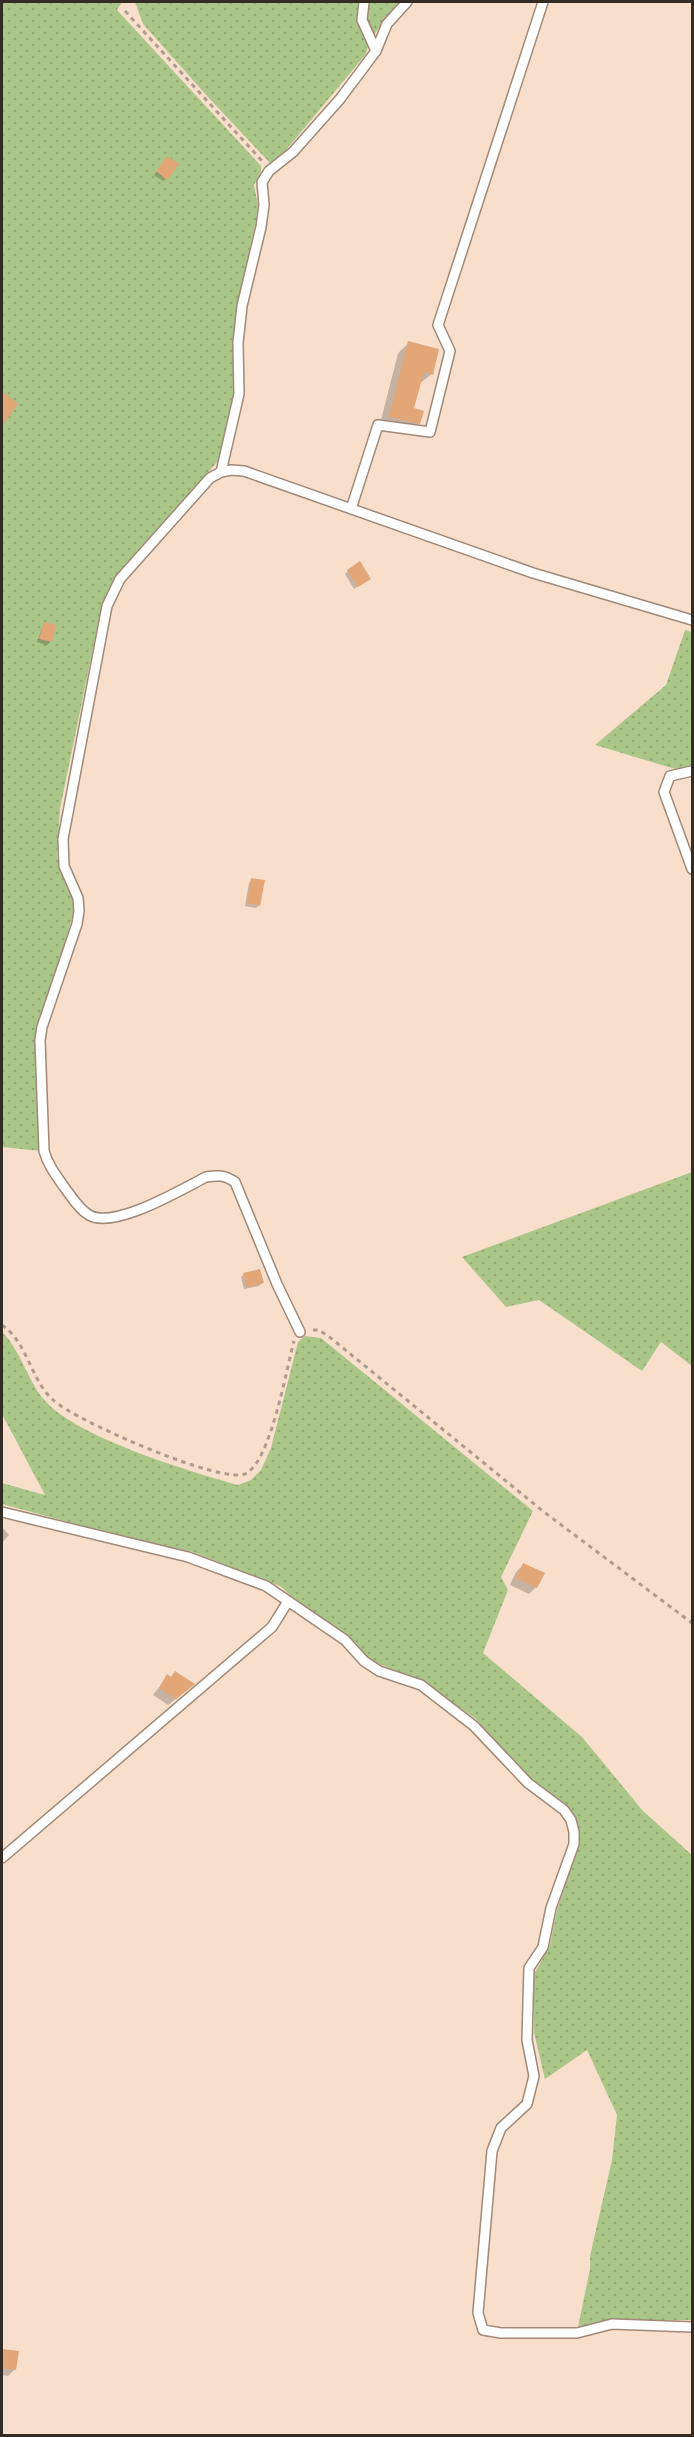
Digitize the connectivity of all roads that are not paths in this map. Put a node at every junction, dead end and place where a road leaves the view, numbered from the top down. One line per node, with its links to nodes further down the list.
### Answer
1 (364, 2): 4 (lane)
2 (406, 2): 4 (lane)
3 (543, 2): 6 (lane)
4 (376, 51): 5 (lane)
5 (221, 472): 6 (lane); 10 (lane)
6 (351, 509): 7 (lane)
7 (693, 620)
8 (693, 771): 9 (lane)
9 (693, 869)
10 (300, 1332)
11 (2, 1512): 12 (lane)
12 (287, 1603): 13 (lane); 14 (lane)
13 (2, 1858)
14 (693, 2327)

